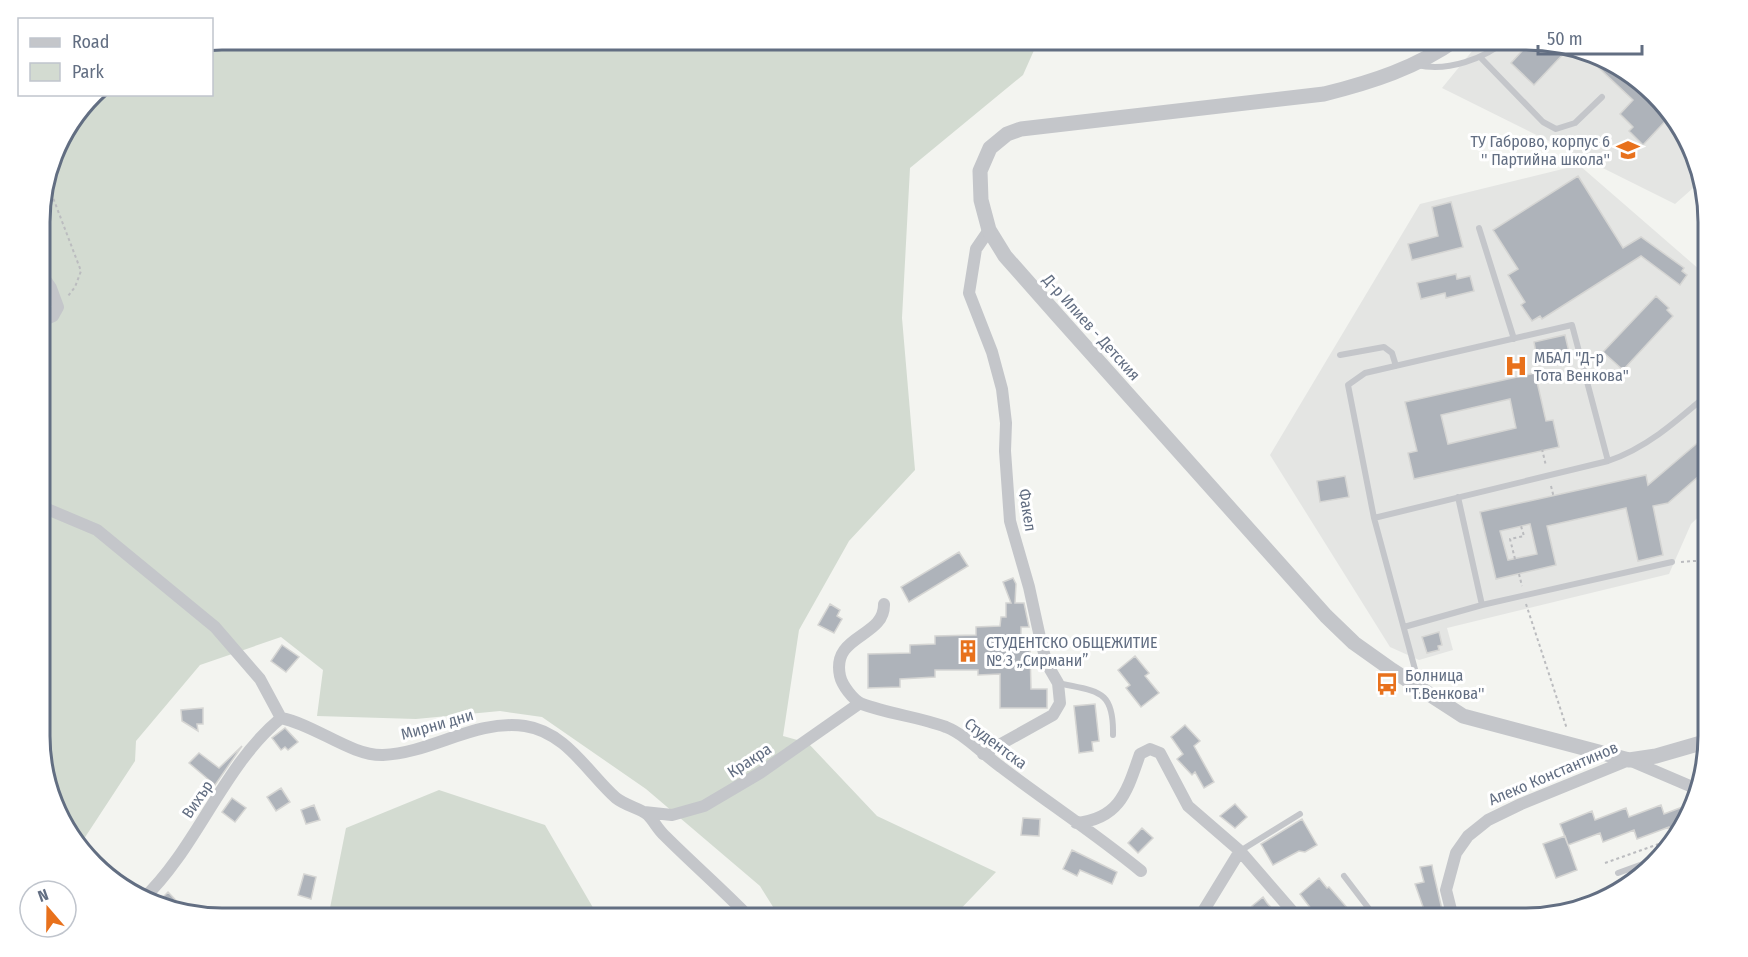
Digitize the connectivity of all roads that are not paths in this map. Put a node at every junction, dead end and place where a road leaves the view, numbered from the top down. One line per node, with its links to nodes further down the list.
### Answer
1 (1440, 50): 4 (street, Д-р Илиев - Детския)
2 (1491, 50): 3 (lane)
3 (1480, 57): 4 (lane); 5 (lane)
4 (1416, 65): 7 (street, Д-р Илиев - Детския)
5 (1602, 97)
6 (1479, 228): 10 (lane)
7 (989, 230): 22 (street, Факел); 23 (street, Д-р Илиев - Детския)
8 (50, 287): 9 (street)
9 (50, 317)
10 (1514, 339): 12 (lane); 14 (lane)
11 (1340, 355): 12 (lane)
12 (1396, 366): 17 (lane)
13 (1698, 402): 14 (lane)
14 (1608, 460): 15 (lane)
15 (1458, 497): 17 (lane); 20 (lane)
16 (50, 510): 25 (street)
17 (1374, 518): 21 (lane)
18 (1672, 562): 20 (lane)
19 (884, 604): 24 (street)
20 (1482, 605): 21 (lane)
21 (1404, 627): 23 (lane)
22 (1058, 683): 26 (lane); 28 (street)
23 (1420, 687): 29 (street, Д-р Илиев - Детския)
24 (860, 704): 28 (street, Студентска); 31 (street, Кракра)
25 (281, 718): 31 (street, Мирни дни); 39 (street, Вихър)
26 (1113, 735)
27 (1698, 743): 29 (street, Алеко Константинов)
28 (983, 754): 33 (street, Студентска)
29 (1629, 760): 30 (street); 43 (street, Алеко Константинов)
30 (1691, 786)
31 (645, 812): 44 (street, Мирни дни)
32 (1300, 814): 34 (lane)
33 (1076, 823): 34 (street); 36 (street, Студентска)
34 (1239, 851): 40 (street); 41 (street)
35 (1640, 865): 37 (lane)
36 (1141, 871)
37 (1618, 873)
38 (1344, 876): 42 (lane)
39 (149, 892)
40 (1205, 907)
41 (1288, 907)
42 (1368, 907)
43 (1450, 907)
44 (739, 908)

